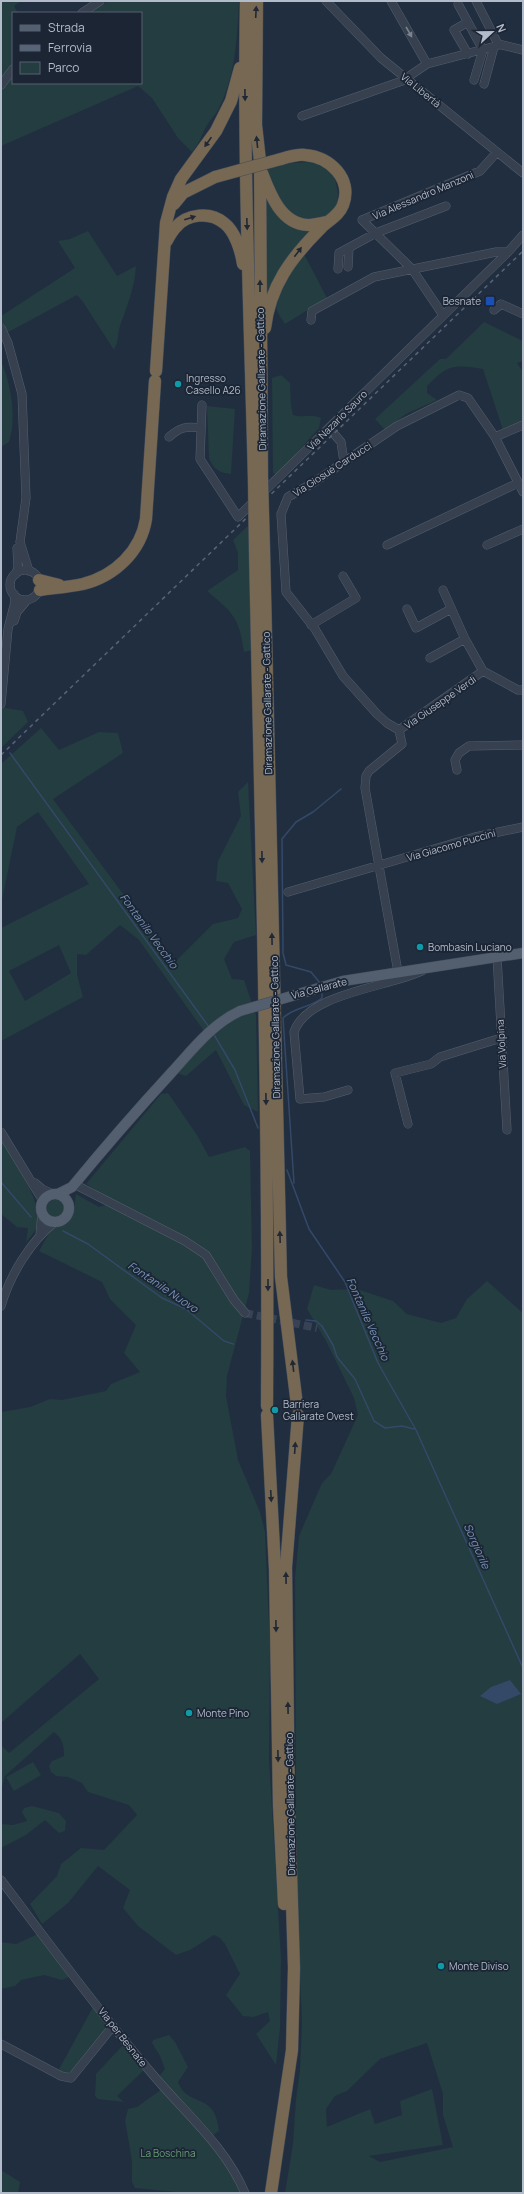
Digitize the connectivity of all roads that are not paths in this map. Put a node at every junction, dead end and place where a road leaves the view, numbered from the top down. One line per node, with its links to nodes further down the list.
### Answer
1 (100, 1): 8 (street)
2 (246, 1): 14 (highway, Diramazione Gallarate - Gattico)
3 (257, 1): 23 (highway, Diramazione Gallarate - Gattico, one-way to 3)
4 (326, 1): 17 (street, Via Libertà)
5 (392, 1): 15 (street, one-way to 15)
6 (476, 1): 10 (street)
7 (458, 4): 9 (street)
8 (84, 12)
9 (468, 22): 11 (street); 13 (street)
10 (496, 45): 11 (street); 12 (street); 19 (street)
11 (484, 50): 13 (street); 18 (street)
12 (523, 50)
13 (468, 54): 15 (street)
14 (244, 56): 26 (highway, one-way to 26); 41 (highway, Diramazione Gallarate - Gattico, one-way to 41)
15 (427, 64): 17 (street)
16 (12, 71): 20 (street)
17 (407, 78): 21 (street); 22 (street, Via Libertà)
18 (474, 80)
19 (484, 84)
20 (1, 85)
21 (302, 116)
22 (497, 152): 24 (street, Via Libertà); 28 (street, Via Alessandro Manzoni)
23 (260, 161): 27 (highway); 41 (highway, Diramazione Gallarate - Gattico, one-way to 23)
24 (523, 173)
25 (446, 206): 28 (street)
26 (170, 209): 27 (highway, bridge); 30 (highway)
27 (327, 222): 41 (highway, one-way to 27)
28 (376, 233): 31 (street); 35 (street, Via Alessandro Manzoni)
29 (523, 235): 32 (street, Via Nazario Sauro)
30 (164, 245): 41 (highway, one-way to 41); 59 (highway)
31 (349, 248): 33 (street); 34 (street)
32 (508, 252): 35 (street); 38 (street, Via Nazario Sauro)
33 (348, 267)
34 (338, 269)
35 (412, 269): 38 (street, Via Alessandro Manzoni); 39 (street)
36 (494, 310): 37 (street)
37 (523, 314)
38 (443, 315): 45 (street, Via Nazario Sauro)
39 (311, 320)
40 (1, 328): 49 (street)
41 (255, 367): 55 (highway, Diramazione Gallarate - Gattico, bridge)
42 (202, 405): 44 (street, Via Nazario Sauro)
43 (523, 425): 46 (street)
44 (201, 428): 45 (street, Via Nazario Sauro); 47 (street)
45 (329, 428): 48 (street)
46 (495, 436): 48 (street, Via Giosuè Carducci); 50 (street, Via Giosuè Carducci)
47 (169, 437)
48 (344, 462): 65 (street, Via Giosuè Carducci)
49 (25, 474): 56 (street); 57 (street)
50 (518, 483): 51 (street, Via Giosuè Carducci); 53 (street)
51 (523, 492)
52 (523, 529): 54 (street)
53 (387, 545)
54 (488, 545)
55 (260, 551): 101 (highway, Diramazione Gallarate - Gattico, one-way to 101); 102 (highway, Diramazione Gallarate - Gattico, one-way to 55)
56 (29, 570): 57 (street); 59 (street)
57 (16, 574): 61 (street)
58 (343, 576): 65 (street)
59 (39, 585): 62 (street)
60 (442, 590): 64 (street)
61 (14, 594): 62 (street); 69 (street)
62 (27, 600): 69 (street)
63 (407, 608): 64 (street)
64 (451, 609): 66 (street)
65 (311, 625): 72 (street, Via Giosuè Carducci)
66 (465, 639): 67 (street); 68 (street)
67 (430, 658)
68 (483, 671): 70 (street, Via Giuseppe Verdi); 72 (street, Via Giuseppe Verdi)
69 (4, 674): 71 (street)
70 (523, 690)
71 (1, 699)
72 (399, 730): 76 (street)
73 (523, 745): 74 (street)
74 (457, 770)
75 (523, 827): 76 (street, Via Giacomo Puccini)
76 (379, 866): 77 (street, Via Giacomo Puccini); 81 (street)
77 (288, 892)
78 (523, 953): 79 (main road, Via Gallarate)
79 (497, 957): 80 (main road, Via Gallarate); 82 (street, Via Volpina)
80 (430, 967): 81 (main road, Via Gallarate); 83 (street)
81 (398, 972): 88 (main road, Via Gallarate, bridge)
82 (501, 1038): 84 (street); 85 (street, Via Volpina)
83 (348, 1090)
84 (408, 1124)
85 (507, 1130)
86 (1, 1132): 87 (street)
87 (31, 1180): 89 (street); 90 (street)
88 (73, 1186): 89 (main road, Via Gallarate); 91 (main road); 96 (street)
89 (56, 1194): 90 (main road); 91 (main road)
90 (43, 1201): 92 (main road)
91 (69, 1205): 93 (main road)
92 (42, 1213): 93 (main road); 94 (street)
93 (55, 1222): 94 (street)
94 (40, 1235): 95 (street)
95 (1, 1306)
96 (245, 1313)
97 (1, 1880): 98 (street, Via per Besnate)
98 (113, 2026): 99 (street); 100 (street, Via per Besnate)
99 (1, 2044)
100 (245, 2193)
101 (263, 2193)
102 (271, 2193)

